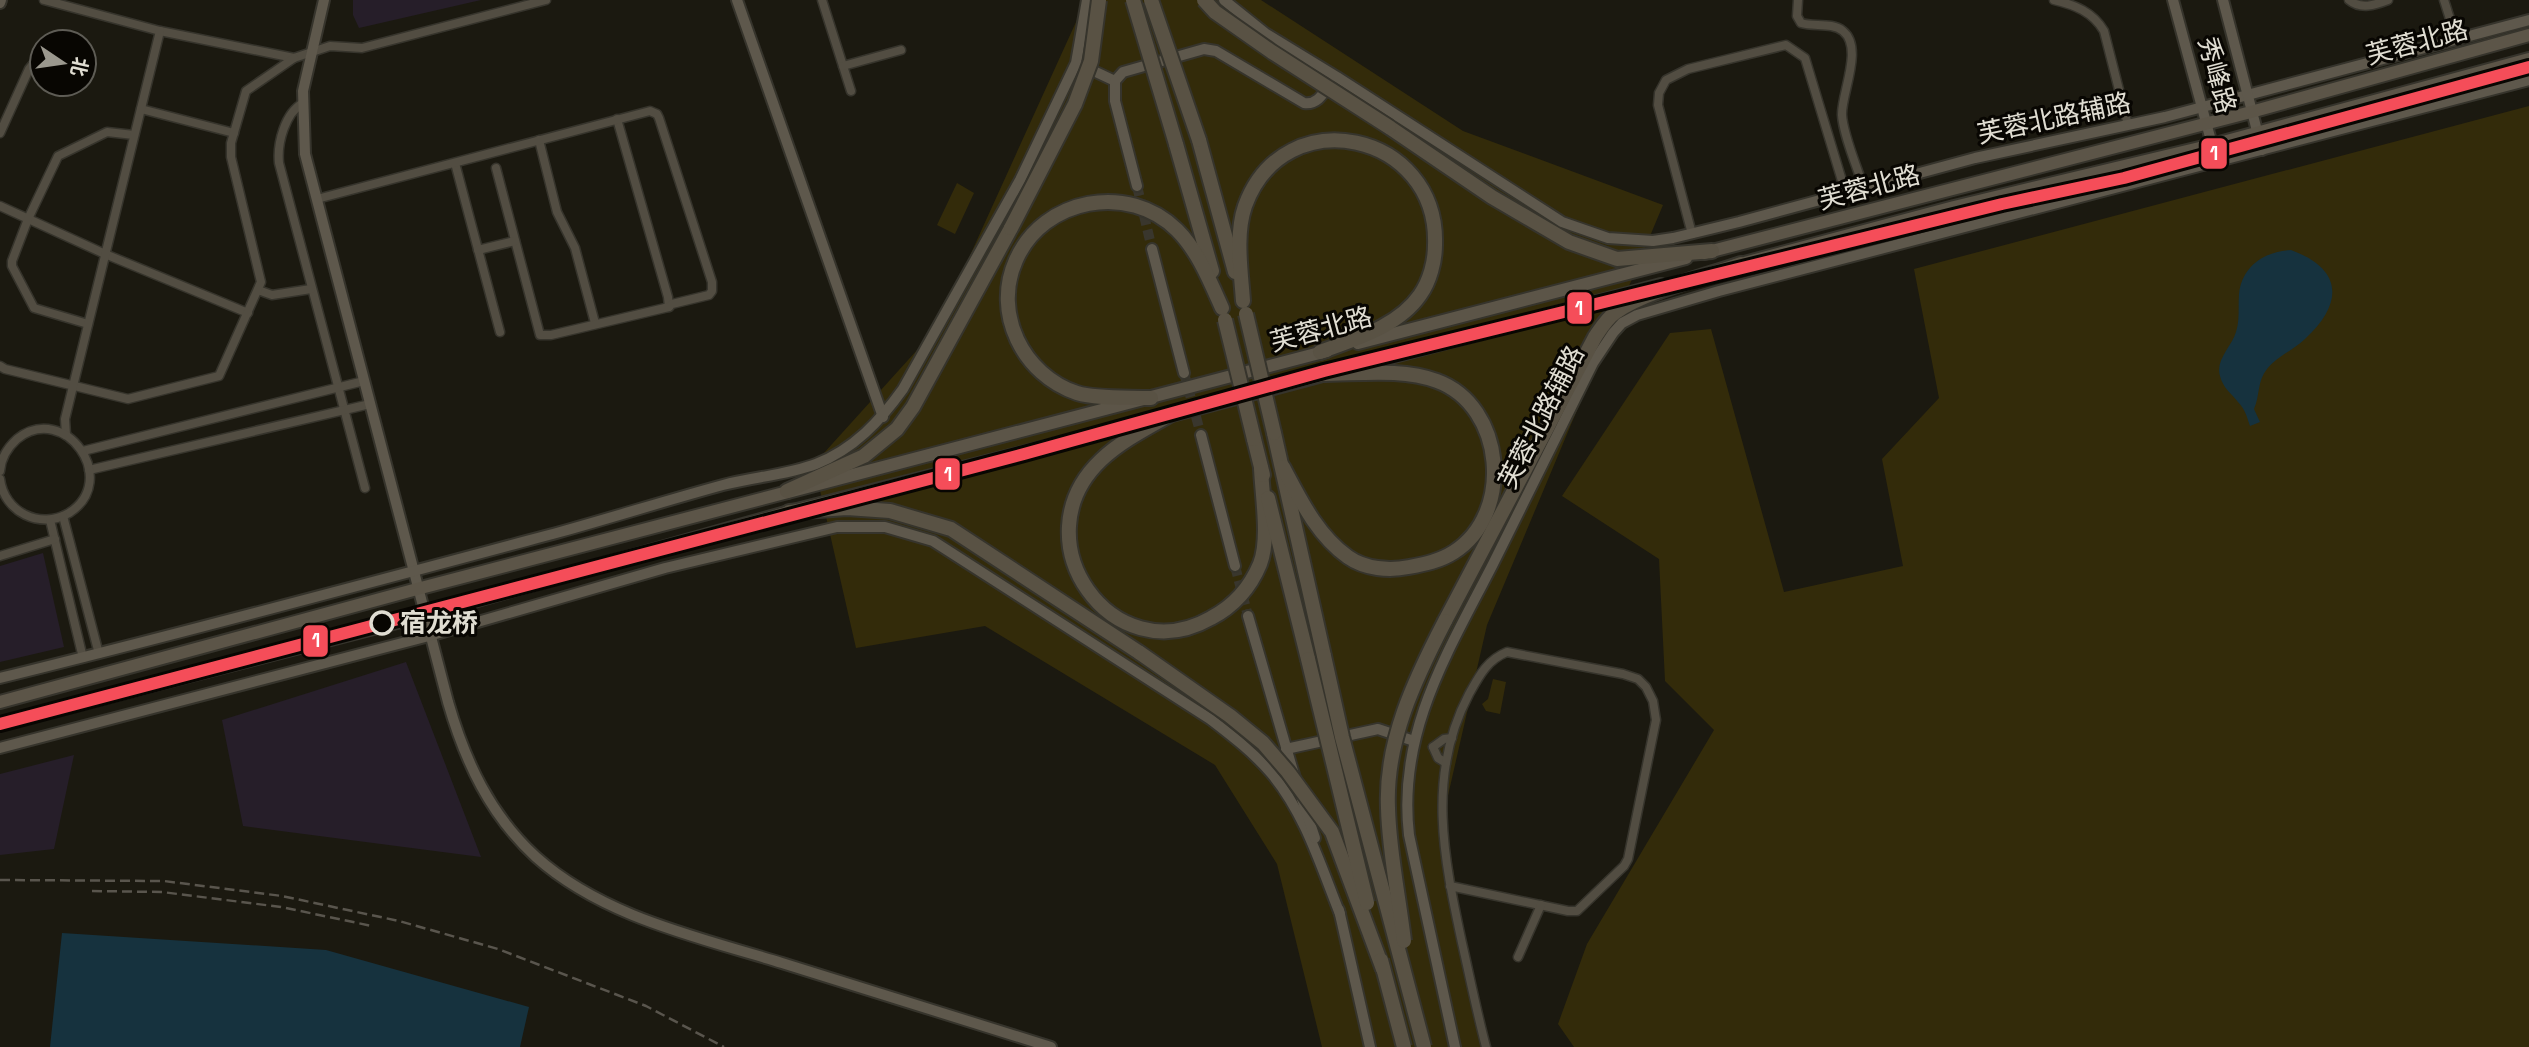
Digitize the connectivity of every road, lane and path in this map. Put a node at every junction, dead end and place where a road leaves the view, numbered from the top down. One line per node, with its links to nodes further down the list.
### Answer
1 (44, 0): 20 (street)
2 (324, 0): 24 (street)
3 (546, 0): 24 (street)
4 (737, 0): 85 (street)
5 (822, 0): 28 (street)
6 (1087, 0): 27 (street)
7 (1099, 0): 99 (highway, bridge)
8 (1133, 0): 70 (highway, bridge)
9 (1152, 0): 68 (highway, bridge)
10 (1204, 0): 62 (highway, bridge)
11 (1224, 0): 30 (street, 芙蓉北路辅路)
12 (1798, 0): 53 (street)
13 (2054, 0): 41 (street)
14 (2173, 0): 36 (street, 秀峰路)
15 (2223, 0): 34 (street, 秀峰路)
16 (2349, 0): 17 (street)
17 (2388, 0)
18 (2444, 0): 22 (street)
19 (2529, 20): 22 (street, 芙蓉北路辅路)
20 (160, 31): 25 (street); 37 (street)
21 (2529, 35): 38 (main road, 芙蓉北路)
22 (2457, 41): 34 (street, 芙蓉北路辅路)
23 (901, 50): 28 (street)
24 (313, 51): 25 (street); 35 (street)
25 (294, 58): 43 (street)
26 (2529, 59): 44 (main road, 芙蓉北路)
27 (1076, 63): 32 (street); 85 (street)
28 (843, 66): 33 (street)
29 (28, 71): 42 (street)
30 (1337, 77): 32 (street); 58 (street, 芙蓉北路辅路)
31 (2529, 80): 48 (street, 芙蓉北路辅路)
32 (1115, 82): 52 (street)
33 (851, 91)
34 (2247, 96): 36 (street, 芙蓉北路辅路); 38 (street, 秀峰路)
35 (303, 103): 55 (street); 65 (street)
36 (2202, 108): 40 (street, 秀峰路); 41 (street, 芙蓉北路辅路)
37 (141, 109): 43 (street); 45 (street)
38 (2251, 112): 40 (main road, 芙蓉北路); 44 (street, 秀峰路)
39 (617, 119): 46 (street); 67 (street); 67 (street)
40 (2206, 123): 47 (street, 秀峰路); 62 (main road, 芙蓉北路)
41 (2128, 125): 53 (street, 芙蓉北路辅路)
42 (0, 133)
43 (234, 133): 66 (street)
44 (2257, 133): 47 (main road, 芙蓉北路); 48 (street, 秀峰路)
45 (134, 135): 57 (street); 63 (street)
46 (539, 140): 49 (street); 71 (street)
47 (2212, 145): 50 (street, 秀峰路); 64 (main road, 芙蓉北路)
48 (2262, 150): 50 (street, 芙蓉北路辅路)
49 (455, 163): 55 (street); 61 (street)
50 (2217, 163): 117 (street, 芙蓉北路辅路)
51 (496, 167): 59 (street)
52 (1137, 186)
53 (1864, 189): 54 (street, 芙蓉北路辅路)
54 (1846, 194): 58 (street, 芙蓉北路辅路); 58 (street)
55 (317, 199): 78 (street)
56 (0, 206): 57 (street)
57 (28, 219): 63 (street); 72 (street)
58 (1692, 234)
59 (515, 241): 61 (street); 71 (street)
60 (1152, 249): 76 (street)
61 (478, 250): 73 (street)
62 (1712, 251): 74 (main road, 芙蓉北路)
63 (105, 254): 69 (street); 72 (street)
64 (1741, 264): 77 (main road, 芙蓉北路); 127 (highway, bridge)
65 (311, 289): 66 (street); 80 (street)
66 (258, 290): 69 (street)
67 (668, 307): 71 (street)
68 (1244, 307): 74 (highway); 93 (highway, bridge)
69 (248, 313): 79 (street)
70 (1223, 314): 81 (highway); 94 (highway, bridge)
71 (595, 323)
72 (88, 324): 79 (street)
73 (500, 332)
74 (1320, 352): 81 (main road, 芙蓉北路)
75 (2, 370): 79 (street)
76 (1184, 373)
77 (1321, 374): 84 (main road, 芙蓉北路); 93 (highway)
78 (364, 381): 80 (street); 82 (street)
79 (73, 385): 86 (street)
80 (338, 388): 83 (street); 91 (street)
81 (1151, 398): 99 (main road, 芙蓉北路)
82 (370, 404): 83 (street); 106 (street)
83 (345, 410): 95 (street); 98 (street)
84 (1168, 416): 94 (highway); 100 (main road, 芙蓉北路)
85 (883, 417): 106 (street)
86 (65, 419): 87 (street); 88 (street)
87 (53, 431): 88 (street); 90 (street)
88 (66, 435): 91 (street)
89 (1201, 435): 105 (street)
90 (4, 449): 92 (street)
91 (83, 451): 95 (street)
92 (0, 461): 96 (street)
93 (1283, 467): 127 (highway, bridge)
94 (1261, 468): 126 (highway, bridge)
95 (89, 470): 101 (street)
96 (0, 471)
97 (0, 480): 102 (street)
98 (365, 488)
99 (788, 491): 107 (main road, 芙蓉北路)
100 (789, 512): 108 (main road, 芙蓉北路); 126 (highway, bridge)
101 (63, 516): 102 (street); 111 (street)
102 (50, 520): 103 (street)
103 (55, 539): 104 (street); 112 (street)
104 (0, 556)
105 (1235, 566)
106 (412, 571): 107 (street); 111 (street)
107 (416, 589): 108 (street); 114 (main road, 芙蓉北路)
108 (424, 615): 110 (street); 115 (main road, 芙蓉北路)
109 (1248, 616): 120 (street)
110 (429, 636): 119 (street); 124 (street); 128 (street)
111 (99, 654): 112 (street)
112 (83, 658): 113 (street)
113 (0, 678)
114 (0, 702)
115 (0, 724)
116 (1452, 738): 118 (street); 121 (street); 123 (street)
117 (1414, 741): 118 (street); 120 (street); 132 (street, 芙蓉北路辅路)
118 (1433, 747): 121 (street)
119 (0, 748)
120 (1286, 749): 124 (street)
121 (1446, 763): 122 (street)
122 (1450, 886): 123 (street); 133 (street)
123 (1541, 905): 125 (street)
124 (1340, 914): 129 (street)
125 (1518, 957)
126 (1384, 970): 130 (highway, bridge)
127 (1411, 994): 131 (highway, bridge)
128 (1051, 1047)
129 (1370, 1047)
130 (1404, 1047)
131 (1424, 1047)
132 (1455, 1047)
133 (1486, 1047)

